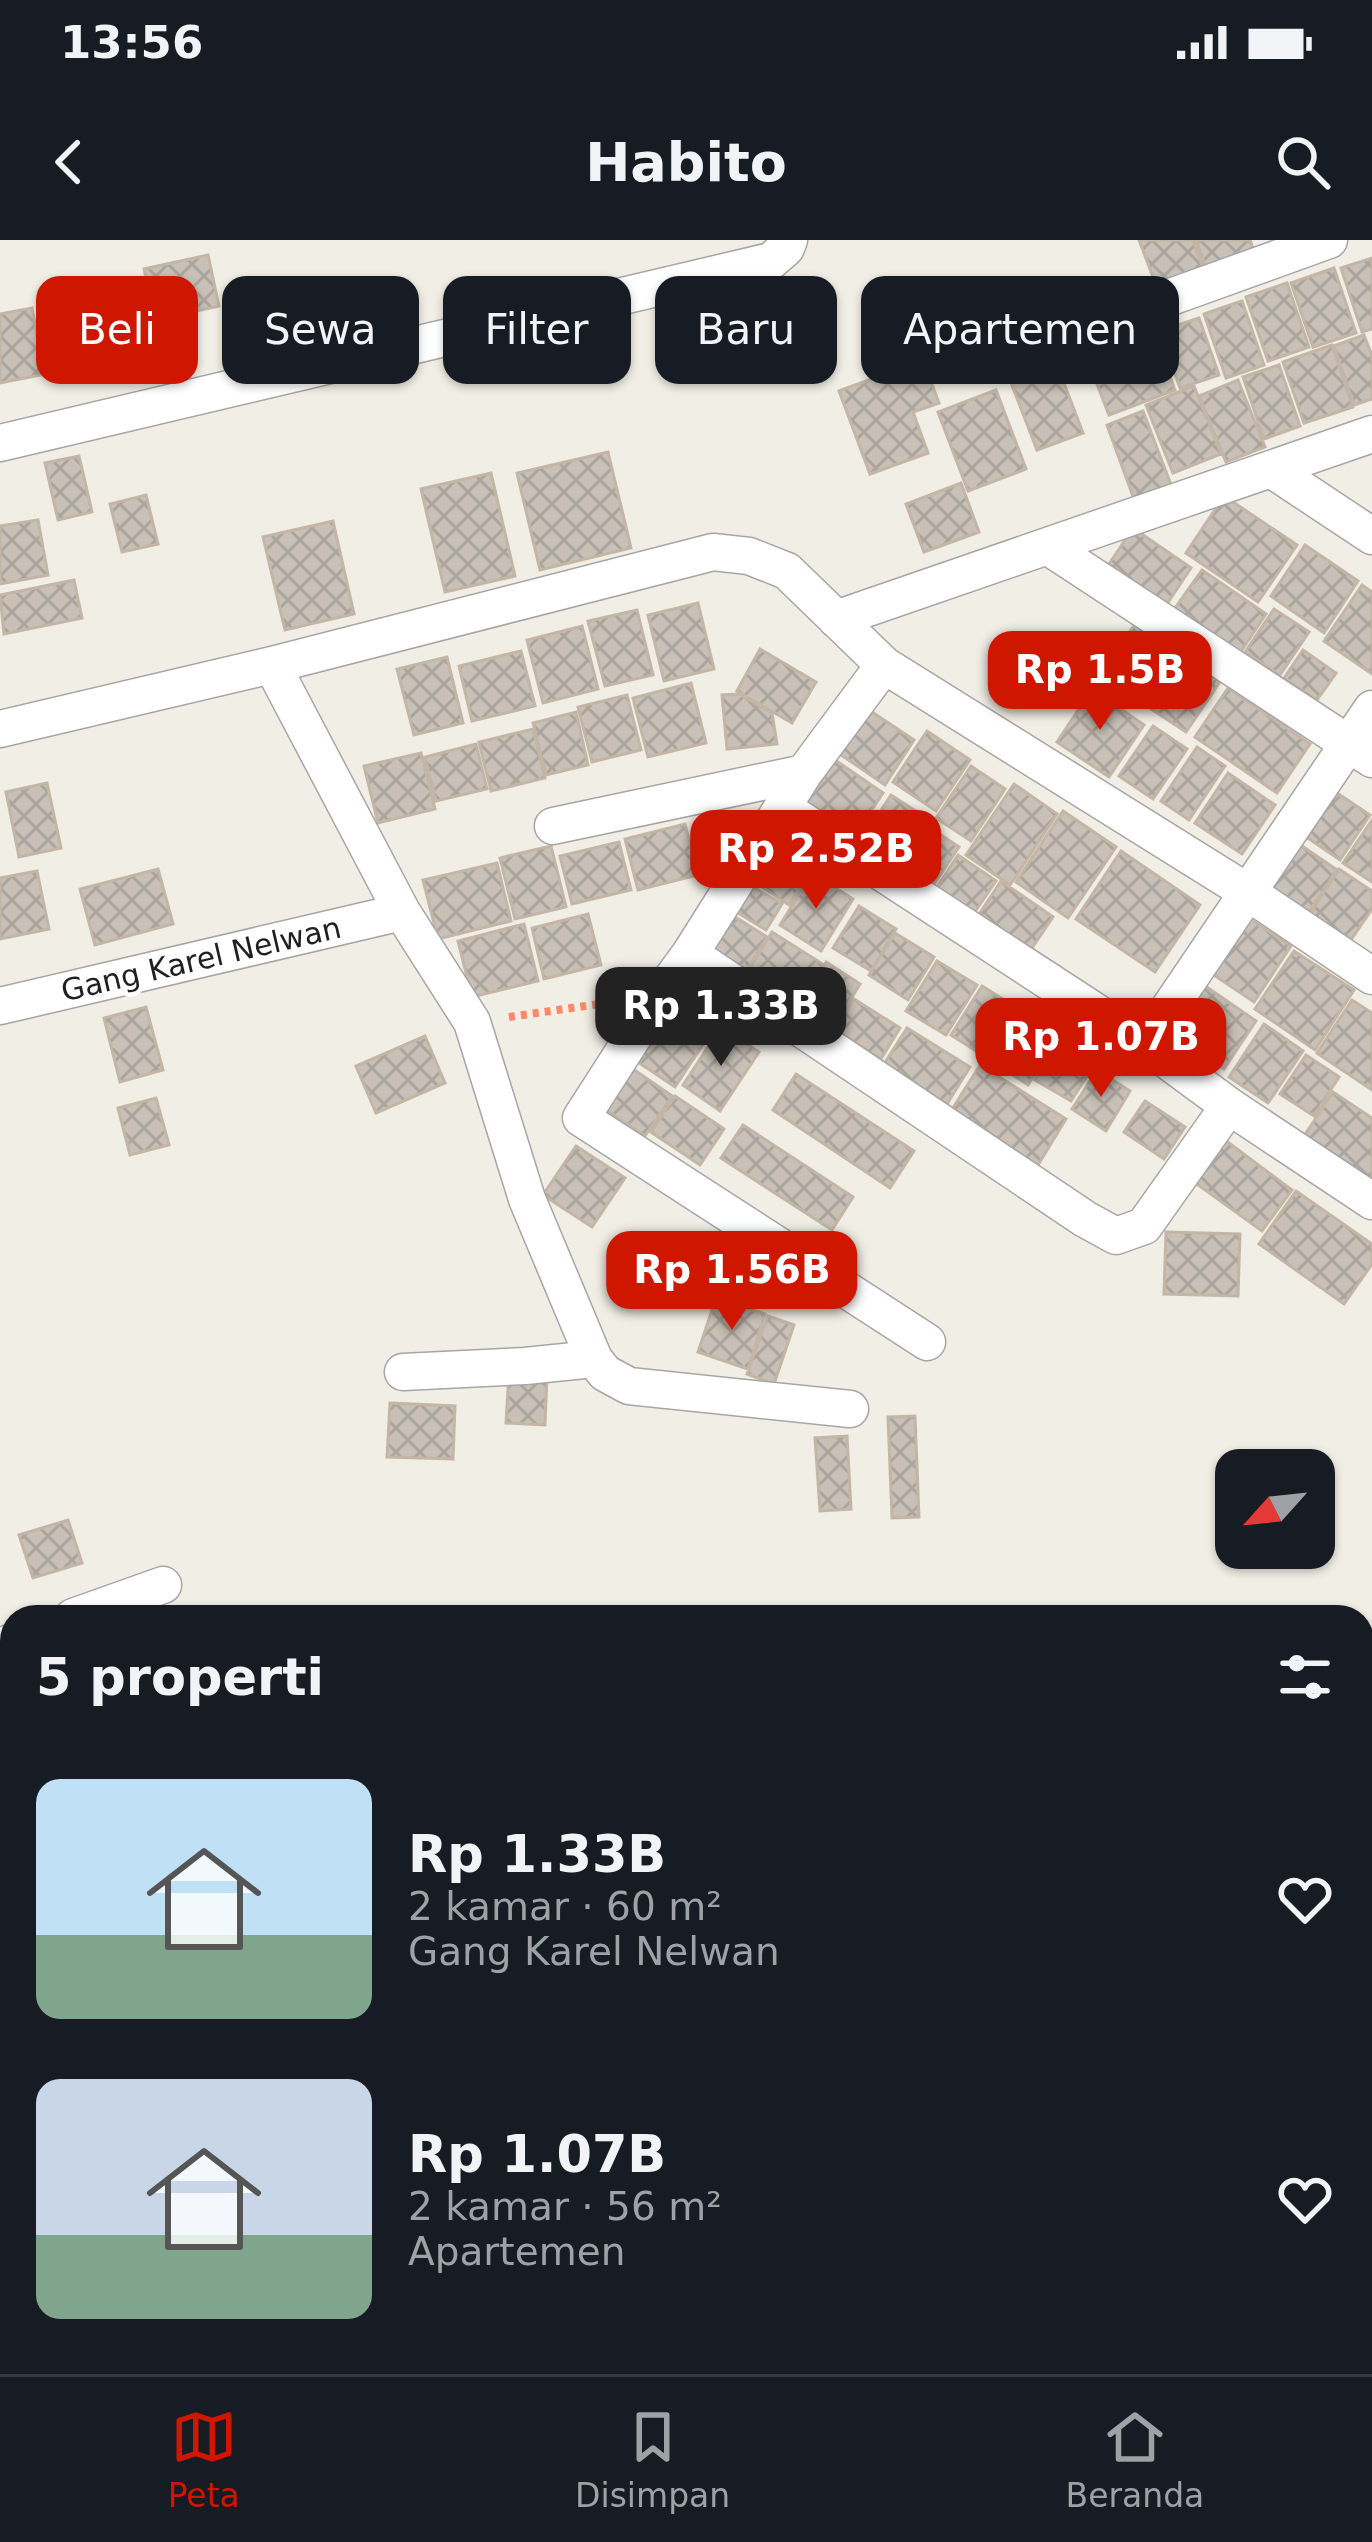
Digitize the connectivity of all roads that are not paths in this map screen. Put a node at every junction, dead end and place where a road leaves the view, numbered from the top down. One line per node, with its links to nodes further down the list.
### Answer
1 (789, 240): 5 (street)
2 (1329, 240): 3 (street)
3 (1179, 294)
4 (1372, 434): 6 (street)
5 (0, 442)
6 (1271, 469): 7 (street); 8 (street)
7 (1372, 536)
8 (1047, 546): 9 (street); 14 (street)
9 (836, 619): 10 (street); 11 (street)
10 (272, 665): 13 (street); 19 (street)
11 (884, 665): 15 (street); 18 (street)
12 (1372, 709): 14 (street)
13 (0, 729)
14 (1360, 751): 18 (street)
15 (804, 773): 16 (street); 17 (street)
16 (783, 808): 20 (street); 23 (street)
17 (553, 826)
18 (1249, 892): 21 (street); 23 (street)
19 (402, 911): 22 (street, Gang Karel Nelwan); 27 (street)
20 (690, 954): 24 (street); 26 (street)
21 (1372, 976)
22 (0, 1006)
23 (1145, 1044): 24 (street)
24 (1228, 1106): 25 (street)
25 (1372, 1202)
26 (927, 1342)
27 (594, 1359): 28 (street); 29 (street)
28 (404, 1372)
29 (850, 1409)
30 (163, 1585): 31 (street)
31 (107, 1605)

